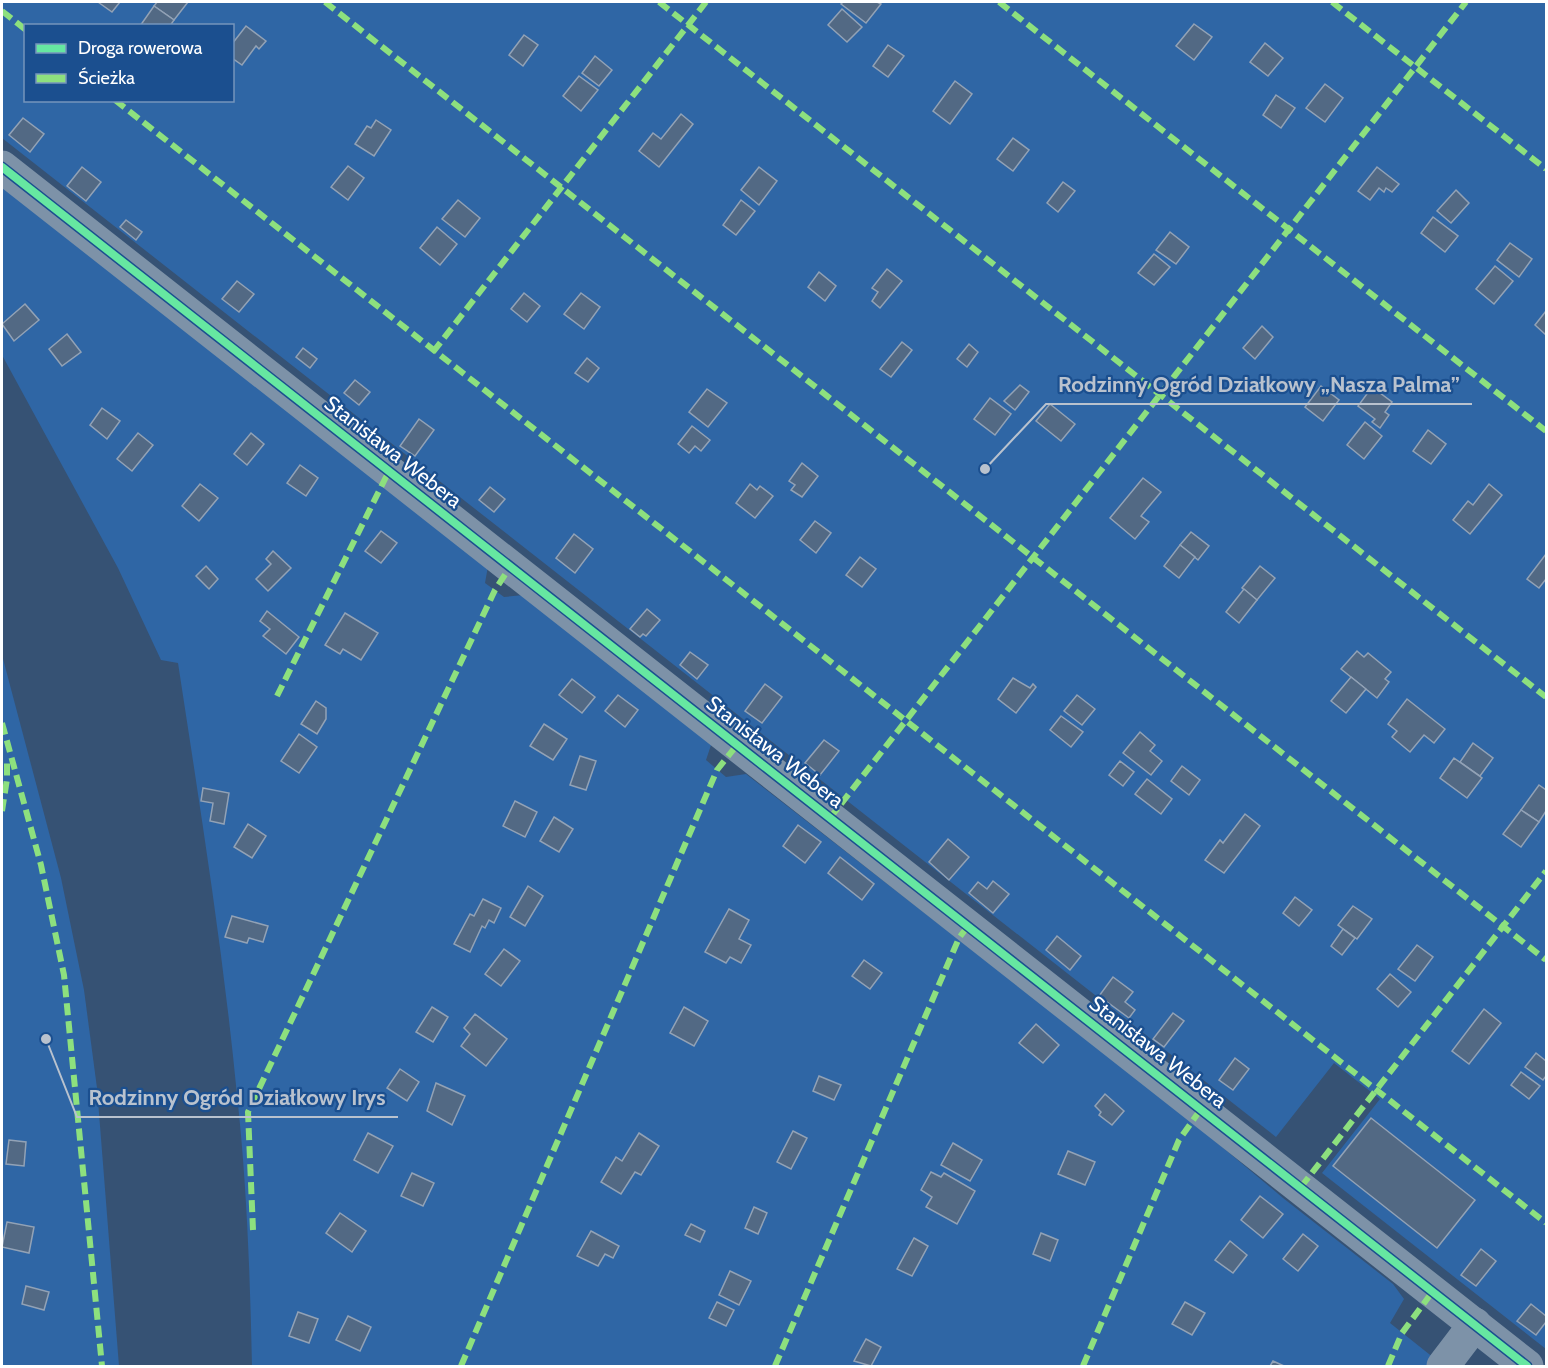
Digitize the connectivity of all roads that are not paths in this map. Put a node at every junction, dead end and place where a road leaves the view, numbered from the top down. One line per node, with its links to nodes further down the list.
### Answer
1 (2, 167): 2 (street, Stanisława Webera)
2 (1475, 1324): 3 (street); 4 (street, Stanisława Webera)
3 (1443, 1366)
4 (1527, 1366)

